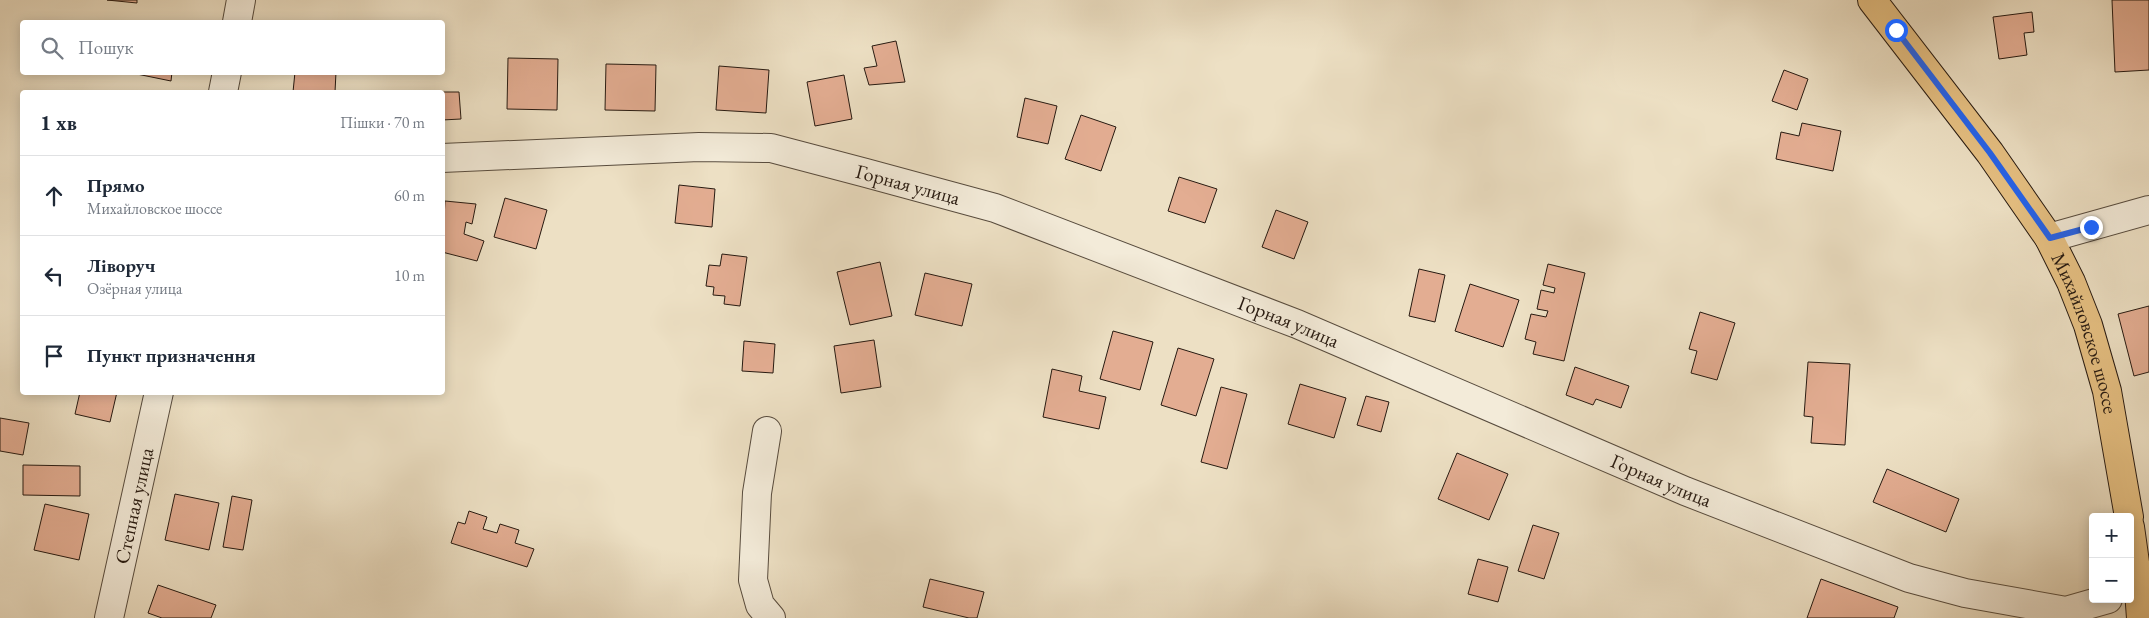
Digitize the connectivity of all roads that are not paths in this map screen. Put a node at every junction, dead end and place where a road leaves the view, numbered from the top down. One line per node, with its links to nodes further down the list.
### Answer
1 (241, 0): 3 (street)
2 (1872, 0): 8 (main road, Михайловское шоссе)
3 (237, 20)
4 (226, 75): 5 (street)
5 (223, 90)
6 (445, 158): 14 (street, Горная улица)
7 (2149, 210): 8 (street)
8 (2050, 238): 11 (main road, Михайловское шоссе)
9 (158, 395): 15 (street, Степная улица)
10 (767, 431): 16 (street)
11 (2128, 513)
12 (2132, 558): 13 (main road)
13 (2135, 592): 17 (main road)
14 (2094, 603)
15 (109, 618)
16 (771, 618)
17 (2141, 618)

